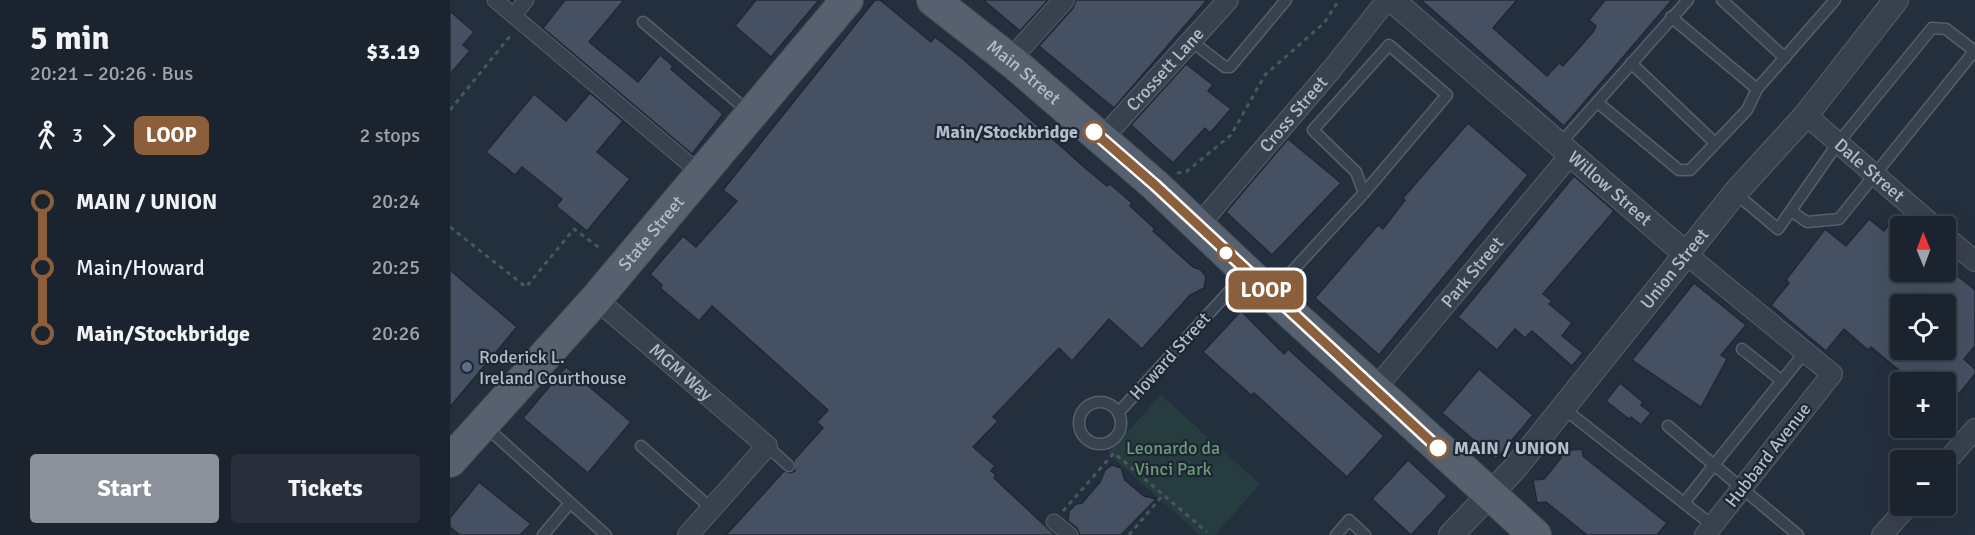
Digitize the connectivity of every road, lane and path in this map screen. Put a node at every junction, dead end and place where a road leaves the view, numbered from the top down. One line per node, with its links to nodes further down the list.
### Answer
1 (495, 0): 17 (street)
2 (526, 0): 17 (street)
3 (847, 0): 26 (main road, State Street)
4 (933, 0): 21 (main road, Main Street)
5 (1064, 0): 21 (street)
6 (1228, 0): 19 (street, Crossett Lane)
7 (1286, 0): 19 (lane)
8 (1339, 0): 32 (path)
9 (1387, 0): 39 (street, Cross Street)
10 (1392, 0): 31 (street, Willow Street)
11 (1688, 0): 16 (lane)
12 (1722, 0): 20 (lane)
13 (1820, 0): 15 (lane)
14 (1896, 0): 27 (street, Union Street)
15 (1832, 4): 20 (lane)
16 (1671, 17): 22 (lane); 23 (lane)
17 (518, 18): 25 (path); 33 (street)
18 (643, 22): 26 (lane)
19 (1191, 41): 28 (street, Crossett Lane)
20 (1785, 58): 23 (lane)
21 (1010, 60): 28 (main road, Main Street)
22 (1631, 63): 24 (lane); 29 (lane)
23 (1757, 89): 29 (lane)
24 (1597, 102): 29 (lane); 31 (lane)
25 (450, 110)
26 (752, 114): 33 (main road, State Street)
27 (1806, 115): 30 (street, Dale Street); 36 (street, Union Street)
28 (1102, 139): 39 (main road, Main Street)
29 (1715, 143)
30 (1838, 143): 34 (street, Dale Street); 34 (lane); 37 (lane)
31 (1564, 150): 43 (street, Willow Street); 52 (street, Park Street)
32 (1176, 173)
33 (701, 174): 47 (main road, State Street)
34 (1876, 176): 37 (lane); 38 (street, Dale Street)
35 (1364, 193): 35 (lane); 46 (lane)
36 (1735, 193): 37 (lane); 43 (street, Union Street)
37 (1791, 211)
38 (1922, 216)
39 (1198, 226): 45 (main road, Main Street)
40 (450, 227): 42 (path)
41 (1956, 245): 44 (street)
42 (601, 249)
43 (1686, 254): 49 (street, Willow Street); 53 (street, Union Street)
44 (1975, 261)
45 (1246, 272): 46 (main road, Main Street); 54 (lane, Howard Street)
46 (1270, 294): 52 (main road, Main Street)
47 (596, 299): 55 (main road, State Street); 59 (street, MGM Way)
48 (1743, 349): 51 (lane)
49 (1805, 352): 50 (street, Willow Street); 51 (lane)
50 (1832, 374): 64 (street, Hubbard Avenue)
51 (1782, 381): 62 (lane)
52 (1375, 389): 65 (main road, Main Street)
53 (1563, 408): 65 (street, Union Street); 67 (lane)
54 (1118, 413)
55 (483, 425): 61 (main road, State Street); 68 (lane)
56 (1668, 426): 62 (lane)
57 (1975, 429): 60 (street)
58 (641, 446): 69 (lane)
59 (767, 446): 63 (lane); 69 (street)
60 (1956, 451)
61 (450, 461)
62 (1714, 465): 64 (lane); 67 (lane)
63 (789, 466)
64 (1743, 487): 72 (street, Hubbard Avenue); 83 (lane)
65 (1489, 494): 81 (street, Union Street); 82 (main road, Main Street)
66 (1163, 495): 71 (path); 73 (path); 78 (path)
67 (1684, 503): 72 (lane)
68 (570, 504): 74 (lane); 75 (lane)
69 (712, 509): 76 (street)
70 (1899, 516): 84 (street)
71 (1054, 522): 77 (street)
72 (1708, 530)
73 (1207, 532)
74 (543, 535)
75 (606, 535)
76 (688, 535)
77 (1070, 535)
78 (1129, 535)
79 (1336, 535): 80 (lane)
80 (1365, 535)
81 (1450, 535)
82 (1535, 535)
83 (1798, 535)
84 (1882, 535)

